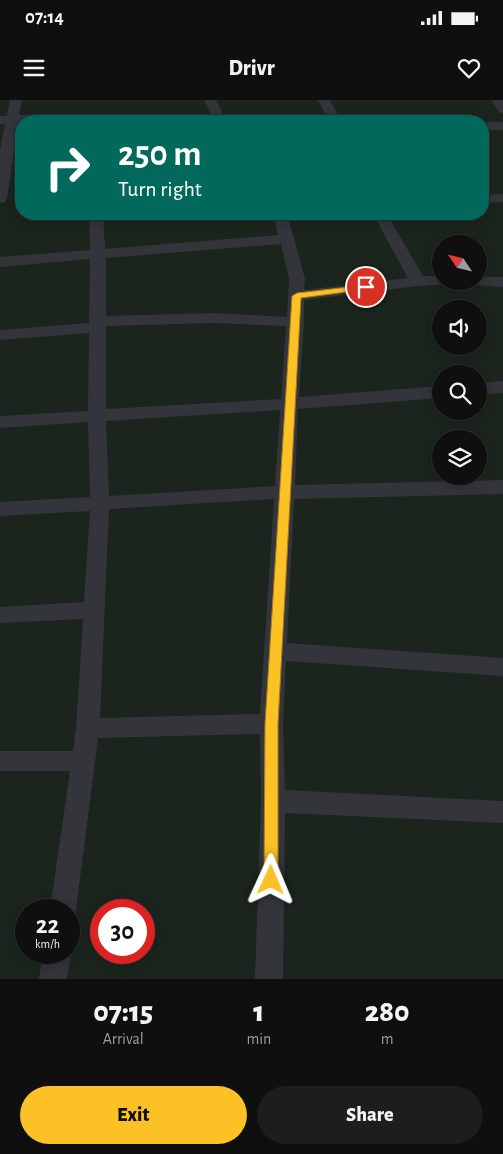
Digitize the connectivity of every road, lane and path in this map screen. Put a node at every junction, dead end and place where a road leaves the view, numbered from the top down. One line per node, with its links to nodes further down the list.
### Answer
1 (16, 100): 8 (street)
2 (210, 100): 6 (street)
3 (324, 100): 7 (street)
4 (497, 100): 5 (street)
5 (503, 109)
6 (217, 115)
7 (332, 115)
8 (6, 120): 11 (street)
9 (489, 126): 10 (street)
10 (503, 126)
11 (5, 163): 13 (street)
12 (503, 198): 14 (street)
13 (0, 199)
14 (489, 199)
15 (96, 220): 19 (street)
16 (282, 220): 18 (street)
17 (383, 220): 21 (street)
18 (287, 239): 19 (street); 25 (street)
19 (98, 254): 20 (street); 27 (street)
20 (0, 262)
21 (418, 281): 22 (street); 25 (street)
22 (432, 281)
23 (488, 282): 24 (street)
24 (503, 282)
25 (297, 296): 26 (street)
26 (296, 322): 27 (street); 32 (street)
27 (99, 324): 28 (street); 33 (street)
28 (0, 335)
29 (503, 387): 30 (street)
30 (487, 388)
31 (432, 393): 32 (street)
32 (290, 404): 33 (street); 36 (street)
33 (97, 416): 34 (street); 37 (street)
34 (0, 422)
35 (503, 487): 36 (street)
36 (285, 492): 37 (street); 41 (street)
37 (100, 502): 38 (street); 39 (street)
38 (0, 509)
39 (94, 610): 40 (street); 44 (street)
40 (0, 616)
41 (275, 651): 42 (street); 43 (street)
42 (503, 667)
43 (271, 724): 44 (street); 47 (street)
44 (88, 728): 46 (street)
45 (0, 761): 46 (street)
46 (84, 761): 49 (street)
47 (273, 801): 48 (street); 52 (street)
48 (503, 812)
49 (65, 899)
50 (55, 964): 51 (street)
51 (53, 979)
52 (269, 979)

